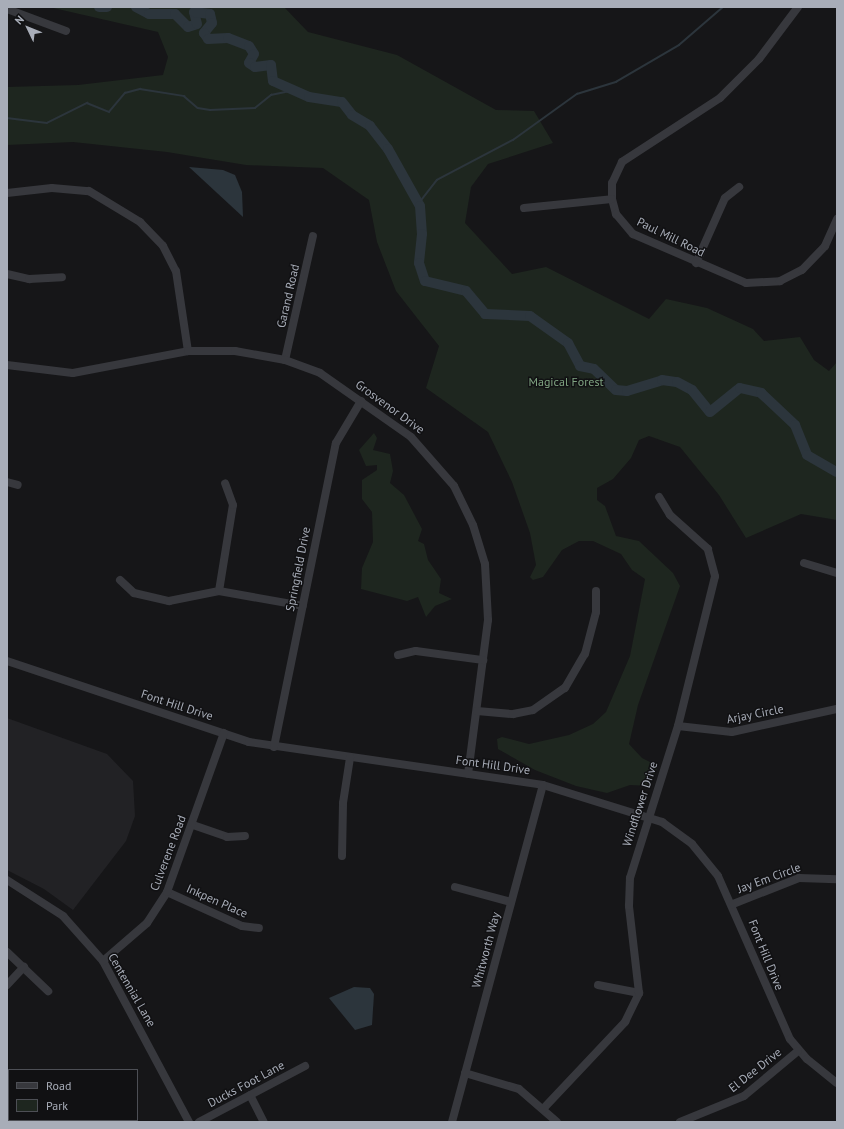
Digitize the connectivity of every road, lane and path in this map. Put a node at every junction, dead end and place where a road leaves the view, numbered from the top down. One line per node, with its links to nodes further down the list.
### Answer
1 (798, 7): 6 (street, Paul Mill Road)
2 (7, 9): 3 (street)
3 (66, 31)
4 (739, 187): 10 (street)
5 (7, 193): 13 (street)
6 (612, 199): 7 (street); 10 (street, Paul Mill Road)
7 (524, 208)
8 (837, 219): 10 (street, Paul Mill Road)
9 (313, 236): 14 (street, Garand Road)
10 (696, 263)
11 (7, 274): 12 (street)
12 (62, 276)
13 (188, 350): 14 (street, Grosvenor Drive); 15 (street, Grosvenor Drive)
14 (285, 360): 16 (street, Grosvenor Drive)
15 (7, 365)
16 (361, 401): 26 (street, Springfield Drive); 28 (street, Grosvenor Drive)
17 (7, 482): 19 (street)
18 (225, 483): 24 (street)
19 (18, 485)
20 (659, 497): 32 (street, Windflower Drive)
21 (804, 563): 22 (street)
22 (837, 573)
23 (120, 580): 24 (street)
24 (219, 591): 26 (street)
25 (596, 591): 31 (street)
26 (303, 606): 34 (street, Springfield Drive)
27 (398, 655): 28 (street)
28 (483, 660): 31 (street, Grosvenor Drive)
29 (7, 661): 33 (street, Font Hill Drive)
30 (837, 709): 32 (street, Arjay Circle)
31 (477, 711): 36 (street, Grosvenor Drive)
32 (678, 726): 38 (street, Windflower Drive)
33 (224, 734): 34 (street, Font Hill Drive); 39 (street, Culverene Road)
34 (274, 747): 35 (street, Font Hill Drive)
35 (350, 758): 36 (street, Font Hill Drive); 41 (street)
36 (468, 774): 37 (street, Font Hill Drive)
37 (543, 785): 38 (street, Font Hill Drive); 46 (street, Whitworth Way)
38 (647, 816): 47 (street, Font Hill Drive); 55 (street, Windflower Drive)
39 (193, 825): 40 (street); 45 (street, Culverene Road)
40 (245, 836)
41 (342, 856)
42 (7, 880): 50 (street, Centennial Lane)
43 (837, 880): 47 (street, Jay Em Circle)
44 (455, 887): 46 (street)
45 (167, 892): 48 (street, Inkpen Place); 50 (street, Culverene Road)
46 (511, 902): 58 (street, Whitworth Way)
47 (733, 904): 56 (street, Font Hill Drive)
48 (259, 928)
49 (7, 952): 51 (street)
50 (103, 961): 62 (street, Centennial Lane)
51 (24, 968): 52 (street); 54 (street)
52 (7, 985)
53 (598, 985): 55 (street)
54 (48, 991)
55 (639, 993): 61 (street)
56 (798, 1051): 59 (street, Font Hill Drive); 67 (street, El Dee Drive)
57 (305, 1066): 60 (street, Ducks Foot Lane)
58 (465, 1073): 61 (street); 65 (street, Whitworth Way)
59 (837, 1083)
60 (250, 1095): 63 (street, Ducks Foot Lane); 64 (street)
61 (543, 1109): 66 (street)
62 (189, 1122)
63 (199, 1122)
64 (264, 1122)
65 (452, 1122)
66 (556, 1122)
67 (680, 1122)

